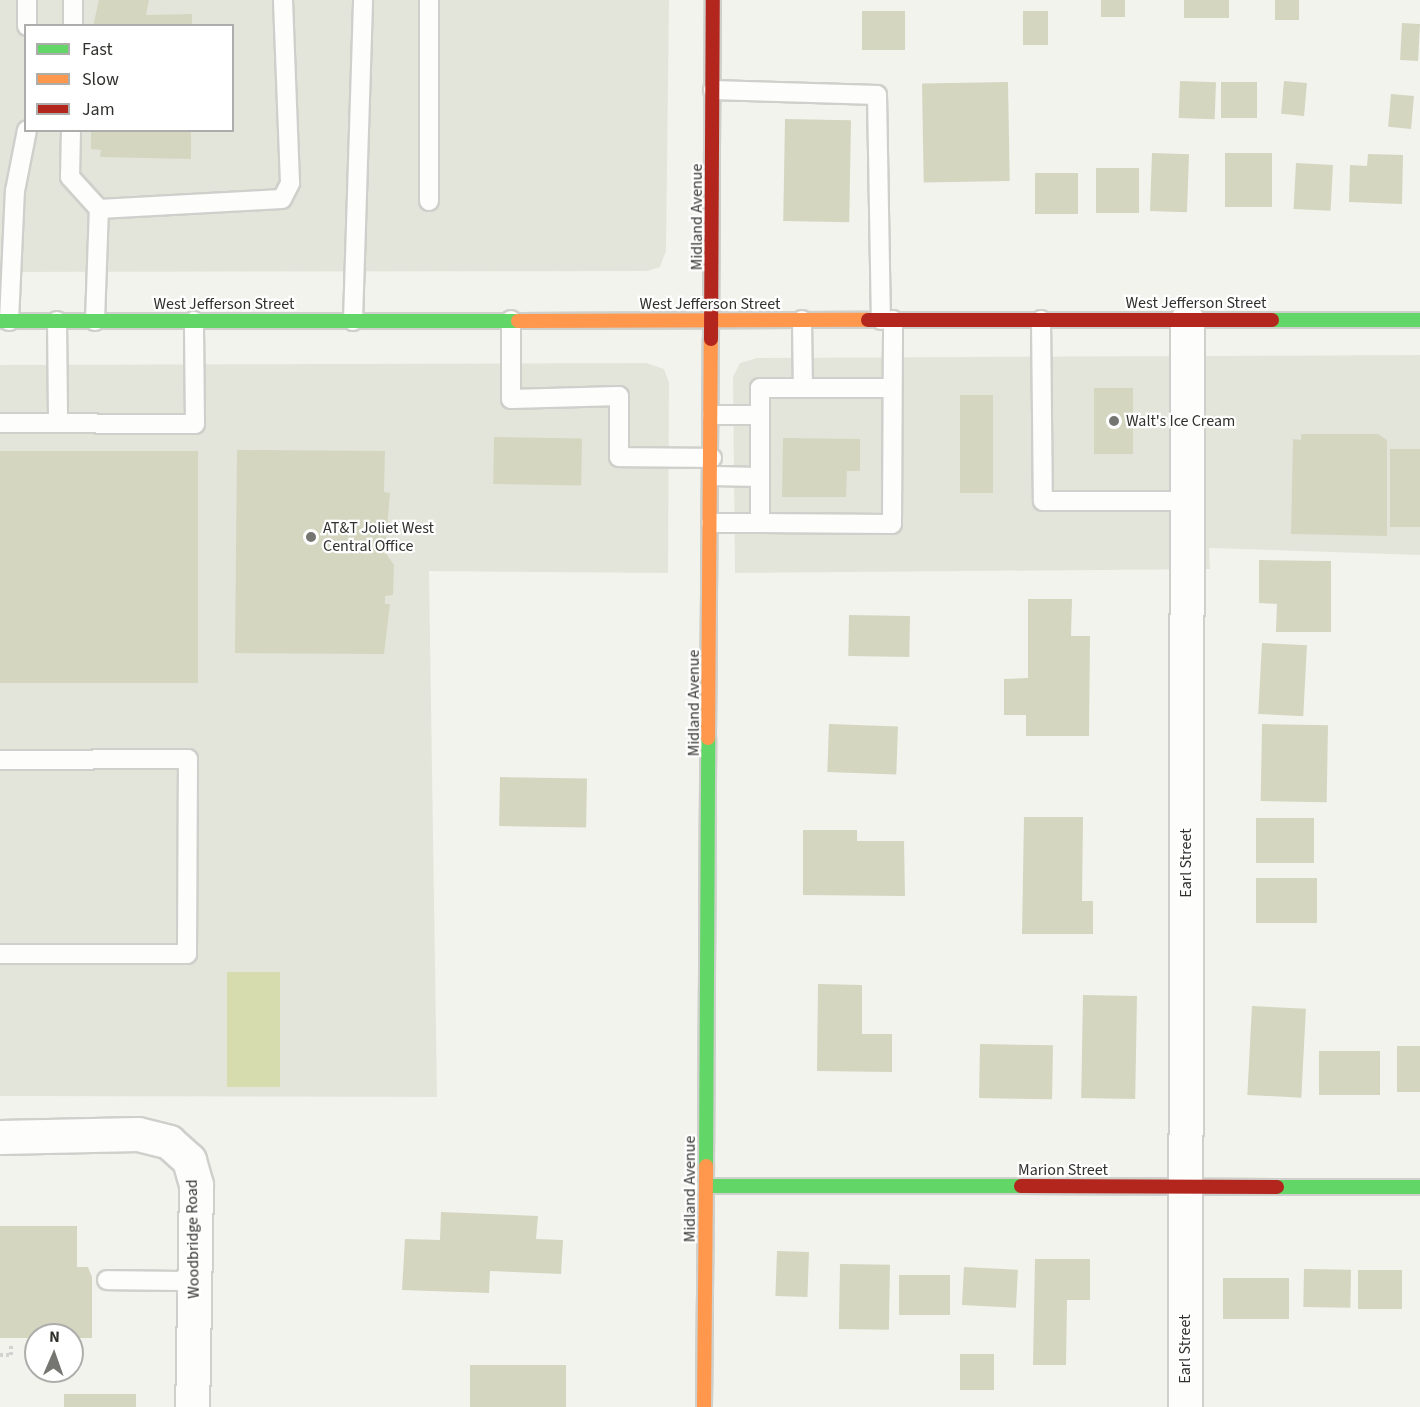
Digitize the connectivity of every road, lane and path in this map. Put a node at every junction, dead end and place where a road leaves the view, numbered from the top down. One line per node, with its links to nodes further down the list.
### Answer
1 (73, 0): 8 (lane)
2 (283, 0): 13 (lane)
3 (363, 0): 25 (lane)
4 (429, 0): 12 (lane)
5 (713, 0): 9 (street, Midland Avenue)
6 (25, 2): 7 (lane)
7 (27, 24)
8 (73, 24)
9 (713, 90): 15 (street, Midland Avenue); 17 (lane)
10 (27, 132): 21 (lane)
11 (71, 132): 13 (lane)
12 (429, 201)
13 (99, 209): 23 (lane)
14 (511, 320): 15 (street, West Jefferson Street); 25 (street, West Jefferson Street); 32 (lane)
15 (713, 320): 16 (street, West Jefferson Street); 28 (street, Midland Avenue)
16 (802, 320): 17 (street, West Jefferson Street); 26 (lane)
17 (887, 320): 18 (street, West Jefferson Street); 27 (lane)
18 (1041, 320): 19 (street, West Jefferson Street); 35 (lane)
19 (1187, 320): 20 (street, West Jefferson Street); 35 (street, Earl Street)
20 (1420, 320)
21 (4, 321): 22 (street, West Jefferson Street)
22 (57, 321): 23 (street, West Jefferson Street); 31 (lane)
23 (95, 321): 24 (street, West Jefferson Street)
24 (194, 321): 25 (street, West Jefferson Street); 31 (lane)
25 (353, 321)
26 (803, 388): 27 (lane); 29 (lane)
27 (892, 388): 37 (lane)
28 (712, 415): 29 (lane); 32 (street, Midland Avenue)
29 (760, 415): 34 (lane)
30 (0, 423): 31 (lane)
31 (58, 423)
32 (712, 458): 33 (street, Midland Avenue)
33 (712, 476): 34 (lane); 36 (street, Midland Avenue)
34 (760, 477): 37 (lane)
35 (1187, 501): 42 (street, Earl Street)
36 (711, 523): 37 (lane); 41 (street, Midland Avenue)
37 (760, 523)
38 (0, 760): 39 (lane)
39 (0, 954)
40 (0, 1137): 45 (street, Woodbridge Road)
41 (706, 1186): 42 (street, Marion Street); 49 (street, Midland Avenue)
42 (1185, 1186): 43 (street, Marion Street); 50 (street, Earl Street)
43 (1420, 1187)
44 (107, 1280): 45 (lane)
45 (194, 1281): 48 (street, Woodbridge Road)
46 (11, 1344): 47 (path)
47 (0, 1355)
48 (192, 1407)
49 (704, 1407)
50 (1185, 1407)

